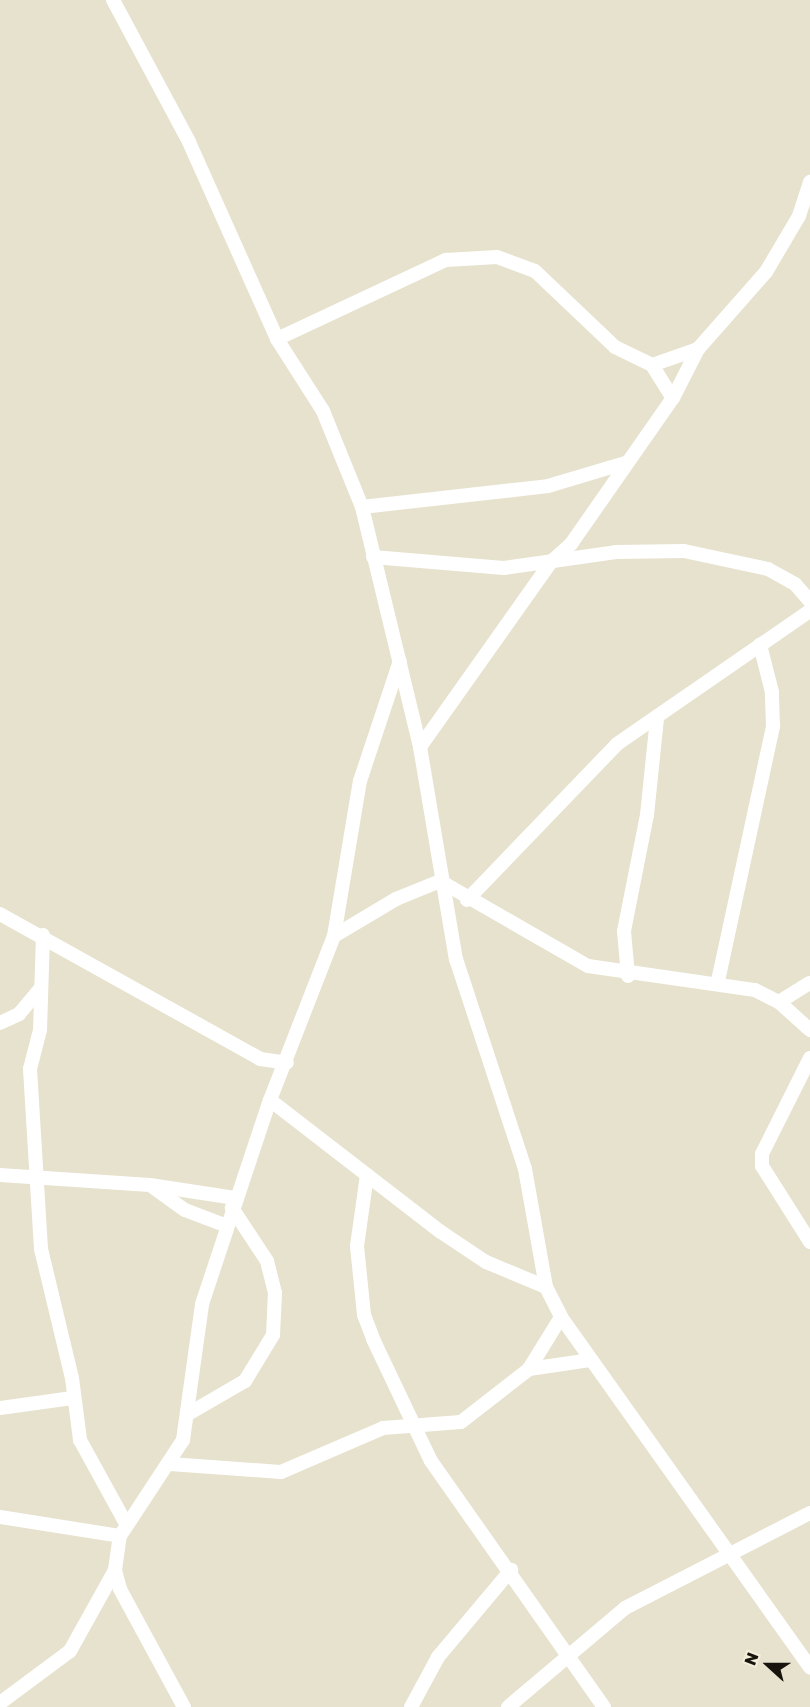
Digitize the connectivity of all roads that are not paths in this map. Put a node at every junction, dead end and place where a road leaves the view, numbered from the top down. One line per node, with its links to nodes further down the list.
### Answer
1 (113, 0): 3 (street)
2 (810, 182): 4 (street)
3 (277, 339): 5 (street); 8 (street)
4 (698, 349): 5 (street); 6 (street)
5 (652, 365): 6 (street)
6 (673, 398): 7 (street)
7 (625, 463): 8 (street); 10 (street)
8 (362, 507): 9 (street)
9 (373, 557): 10 (street); 14 (street)
10 (551, 562): 11 (street); 16 (street)
11 (810, 601)
12 (810, 611): 13 (street)
13 (760, 645): 15 (street); 23 (street)
14 (401, 659): 16 (street); 21 (street)
15 (657, 719): 18 (street); 22 (street)
16 (420, 747): 17 (street)
17 (440, 881): 18 (street); 21 (street); 39 (street)
18 (467, 900): 22 (street)
19 (0, 914): 20 (street)
20 (43, 935): 25 (street); 30 (street)
21 (334, 936): 30 (street)
22 (628, 976): 23 (street)
23 (718, 981): 26 (street)
24 (810, 983): 26 (street)
25 (44, 984): 27 (street); 34 (street)
26 (779, 1002): 28 (street)
27 (0, 1023)
28 (810, 1030)
29 (810, 1058): 38 (street)
30 (287, 1064): 31 (street)
31 (270, 1100): 33 (street); 36 (street)
32 (0, 1175): 34 (street)
33 (367, 1175): 39 (street); 46 (street)
34 (36, 1177): 35 (street); 43 (street)
35 (150, 1185): 36 (street); 37 (street)
36 (234, 1203): 37 (street); 45 (street)
37 (227, 1226): 45 (street)
38 (810, 1242)
39 (546, 1287): 40 (street)
40 (561, 1317): 41 (street); 42 (street)
41 (591, 1360): 42 (street); 52 (street)
42 (529, 1369): 46 (street)
43 (72, 1398): 44 (street); 50 (street)
44 (0, 1408)
45 (188, 1414): 47 (street)
46 (416, 1422): 47 (street); 54 (street)
47 (170, 1464): 50 (street)
48 (810, 1513): 52 (street)
49 (0, 1517): 51 (street)
50 (125, 1522): 51 (street)
51 (120, 1536): 53 (street)
52 (731, 1553): 55 (street); 56 (street)
53 (115, 1570): 57 (street); 58 (street)
54 (511, 1570): 55 (street); 59 (street)
55 (570, 1654): 60 (street); 61 (street)
56 (810, 1667)
57 (0, 1703)
58 (181, 1706)
59 (411, 1707)
60 (508, 1707)
61 (604, 1707)

